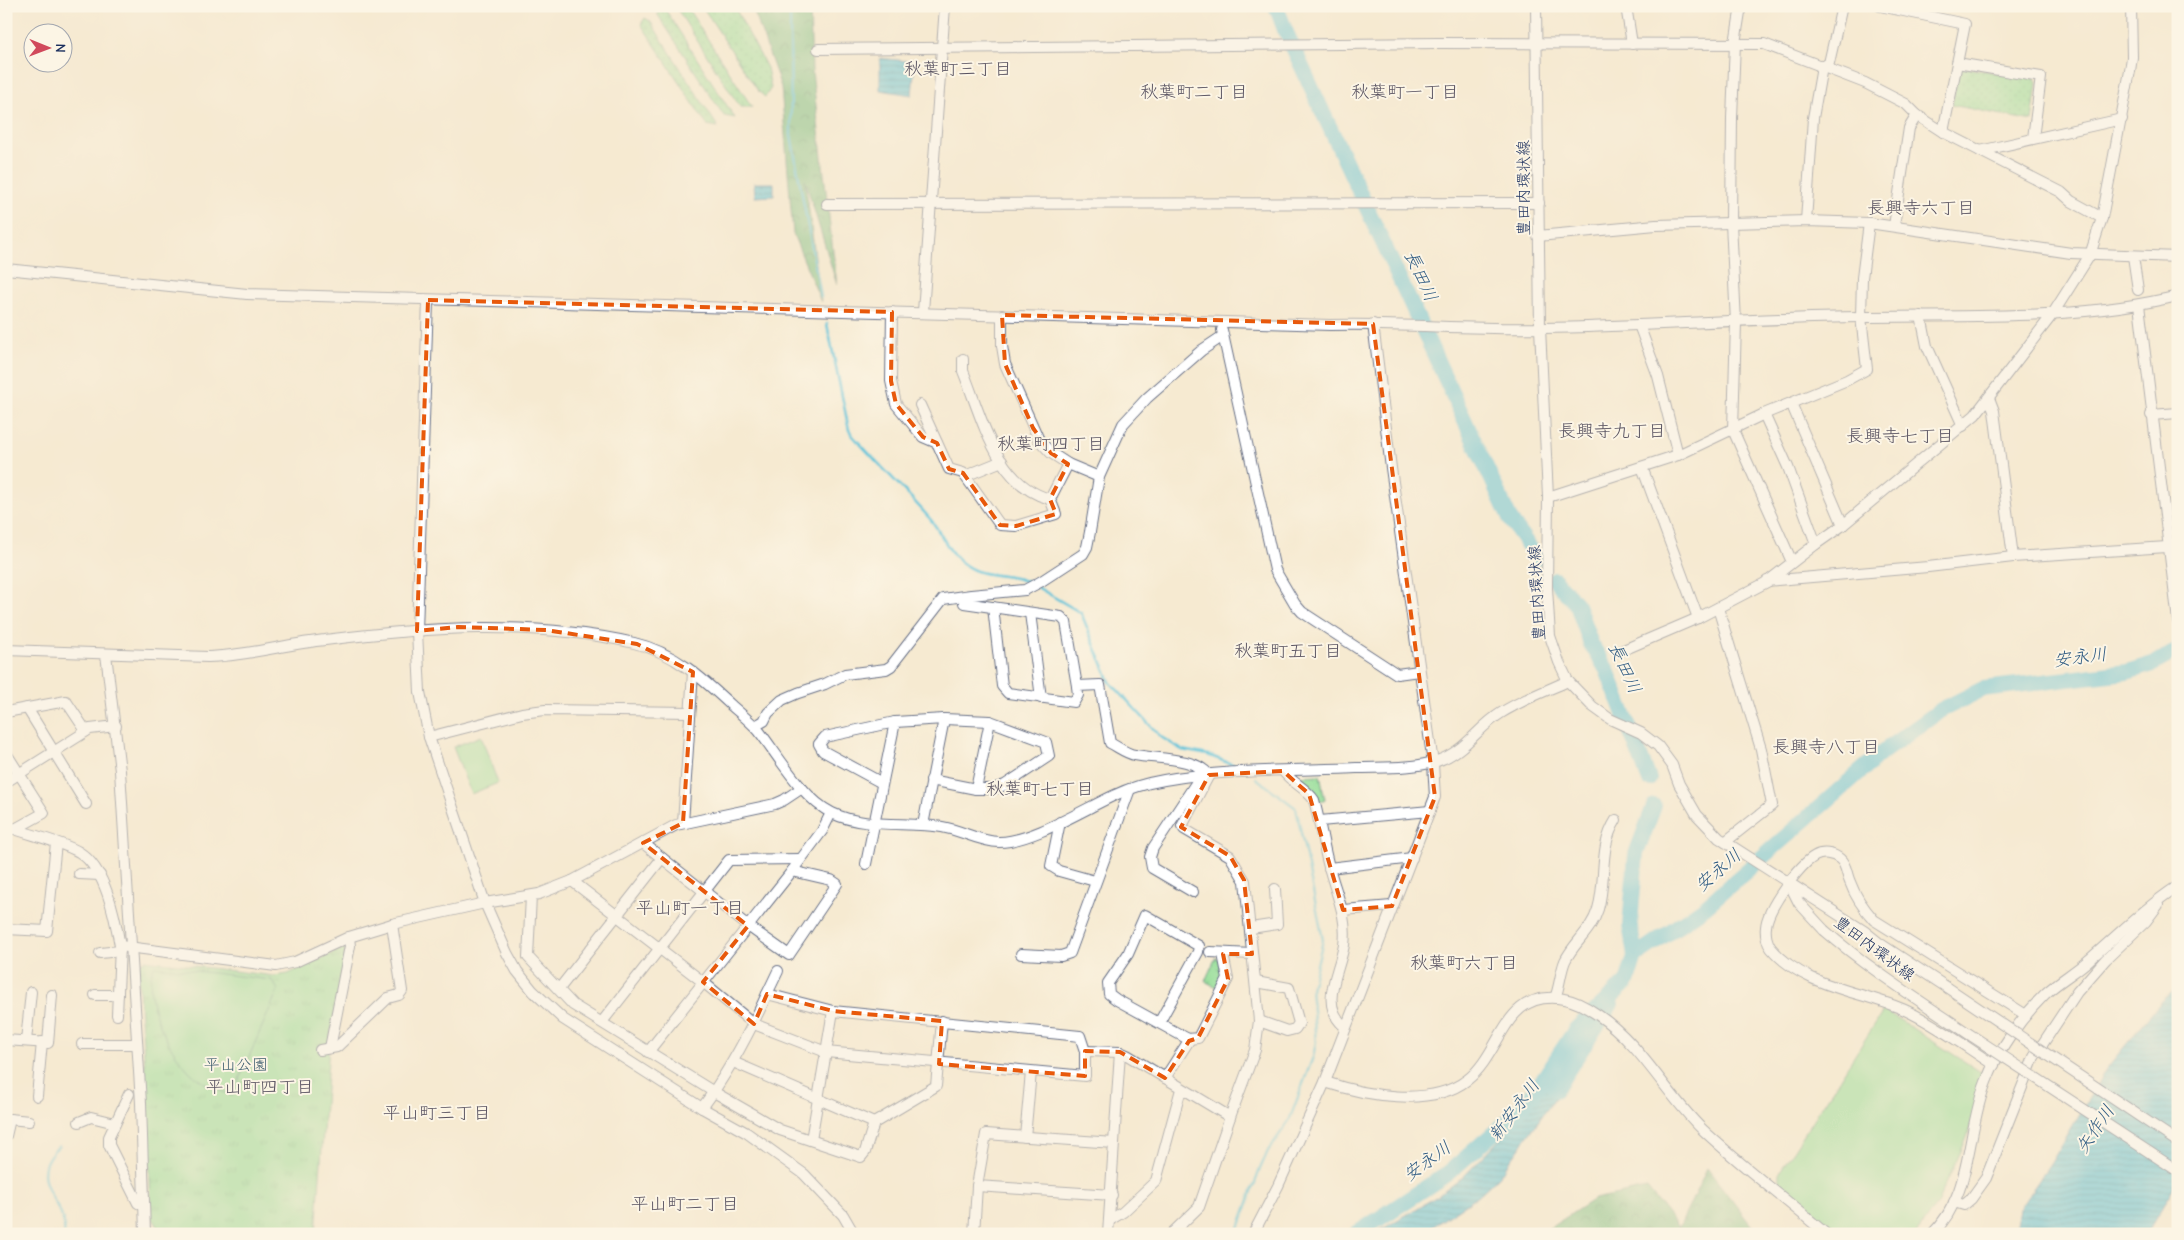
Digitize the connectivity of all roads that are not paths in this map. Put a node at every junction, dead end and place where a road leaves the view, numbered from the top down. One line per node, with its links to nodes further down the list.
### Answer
1 (945, 6): 13 (street)
2 (1536, 6): 10 (street, 豊田内環状線)
3 (1626, 6): 11 (street)
4 (1741, 6): 9 (street)
5 (1842, 6): 15 (street)
6 (1880, 6): 8 (street)
7 (2131, 6): 17 (street)
8 (1918, 10): 14 (street)
9 (1735, 43): 11 (street); 15 (street); 26 (street)
10 (1536, 44): 11 (street); 13 (street); 21 (street, 豊田内環状線)
11 (1632, 44)
12 (818, 48): 13 (street)
13 (942, 49): 23 (street)
14 (1957, 63): 18 (street); 19 (street)
15 (1822, 67): 16 (street); 25 (street)
16 (1917, 115): 18 (street); 28 (street)
17 (2122, 119): 19 (street); 24 (street)
18 (1943, 132): 20 (street)
19 (2033, 138): 20 (street)
20 (1980, 151): 24 (street)
21 (1539, 202): 23 (street); 29 (street, 豊田内環状線)
22 (827, 204): 23 (street)
23 (931, 204): 39 (street)
24 (2102, 218): 30 (street)
25 (1806, 221): 26 (street); 27 (street)
26 (1731, 223): 29 (street); 45 (street)
27 (1869, 223): 28 (street); 43 (street)
28 (1894, 226): 30 (street)
29 (1538, 236): 48 (street, 豊田内環状線)
30 (2090, 255): 31 (street); 41 (street)
31 (2133, 256): 32 (street); 34 (street)
32 (2178, 257)
33 (6, 269): 36 (street)
34 (2138, 290)
35 (2178, 296): 37 (street)
36 (428, 300): 38 (street); 80 (street)
37 (2139, 305): 41 (street); 56 (street)
38 (892, 312): 39 (street); 59 (street)
39 (923, 312): 40 (street)
40 (1002, 315): 44 (street); 62 (street)
41 (2052, 315): 42 (street); 51 (street)
42 (1921, 316): 43 (street); 57 (street)
43 (1861, 317): 45 (street); 52 (street)
44 (1222, 321): 46 (street); 49 (street)
45 (1736, 322): 47 (street); 58 (street)
46 (1373, 324): 48 (street); 84 (street)
47 (1639, 325): 48 (street); 60 (street)
48 (1540, 328): 66 (street, 豊田内環状線)
49 (1223, 336): 65 (street); 84 (street)
50 (963, 359): 61 (street)
51 (1989, 398): 57 (street); 71 (street)
52 (1791, 403): 55 (street); 68 (street)
53 (920, 405): 59 (street)
54 (2178, 413): 56 (street)
55 (1764, 414): 58 (street); 69 (street)
56 (2151, 415): 70 (street)
57 (1963, 426): 68 (street)
58 (1733, 430): 60 (street); 72 (street)
59 (937, 443): 64 (street)
60 (1678, 456): 63 (street)
61 (1002, 461): 64 (street); 67 (street)
62 (1068, 464): 65 (street); 67 (street)
63 (1642, 467): 66 (street); 78 (street)
64 (965, 476): 67 (street)
65 (1099, 477): 96 (street)
66 (1548, 497): 86 (street, 豊田内環状線)
67 (1050, 499)
68 (1843, 525): 69 (street)
69 (1816, 544): 72 (street)
70 (2167, 546): 71 (street); 79 (street)
71 (2013, 557): 73 (street)
72 (1792, 562): 73 (street)
73 (1767, 582): 76 (street)
74 (964, 603): 75 (street)
75 (993, 608): 77 (street); 88 (street)
76 (1718, 608): 78 (street); 121 (street)
77 (1030, 613): 87 (street); 88 (street)
78 (1698, 618): 82 (street)
79 (2178, 620)
80 (417, 631): 83 (street); 85 (street); 98 (street)
81 (6, 650): 83 (street)
82 (1621, 651)
83 (106, 654): 95 (street)
84 (1419, 671): 101 (street)
85 (693, 672): 91 (street); 96 (street)
86 (1568, 681): 101 (street); 121 (street, 豊田内環状線)
87 (1077, 686): 88 (street); 104 (street)
88 (1041, 698)
89 (27, 708): 90 (street); 97 (street); 99 (street)
90 (6, 712)
91 (689, 712): 98 (street); 118 (street)
92 (944, 719): 93 (street); 94 (street); 105 (street)
93 (990, 720): 110 (street); 110 (street)
94 (895, 722): 107 (street); 107 (street)
95 (116, 726): 97 (street); 150 (street)
96 (755, 726): 108 (street)
97 (86, 731): 99 (street)
98 (429, 737): 141 (street)
99 (55, 751): 103 (street); 111 (street)
100 (6, 754): 103 (street)
101 (1433, 763): 102 (street); 112 (street)
102 (1283, 771): 104 (street); 115 (street)
103 (19, 773): 106 (street); 120 (street)
104 (1205, 776): 109 (street); 138 (street); 147 (street)
105 (931, 780): 110 (street); 119 (street)
106 (6, 782)
107 (882, 783): 116 (street)
108 (802, 788): 113 (street); 118 (street)
109 (1130, 788): 117 (street); 133 (street)
110 (976, 789)
111 (86, 804)
112 (1430, 811): 115 (street); 125 (street)
113 (832, 813): 116 (street); 126 (street)
114 (1616, 820): 168 (street)
115 (1320, 821): 128 (street)
116 (873, 822): 119 (street); 127 (street)
117 (1060, 822): 119 (street); 133 (street)
118 (683, 823): 123 (street)
119 (923, 824)
120 (10, 828): 122 (street)
121 (1725, 842): 134 (street, 豊田内環状線)
122 (56, 843): 131 (street); 148 (street)
123 (643, 843): 124 (street); 132 (street)
124 (662, 858): 137 (street); 144 (street)
125 (1412, 858): 128 (street); 142 (street)
126 (800, 859): 129 (street); 137 (street)
127 (866, 864)
128 (1329, 868): 143 (street)
129 (792, 871): 146 (street); 146 (street)
130 (79, 874): 131 (street)
131 (100, 875): 150 (street)
132 (572, 881): 140 (street); 144 (street)
133 (1095, 882): 154 (street)
134 (1789, 883): 171 (street); 190 (street); 209 (street, 豊田内環状線, bridge); 210 (street, 豊田内環状線, bridge)
135 (2178, 886): 139 (street)
136 (1275, 889): 147 (street)
137 (705, 892): 146 (street); 151 (street)
138 (1193, 892)
139 (2168, 892): 171 (street); 213 (street)
140 (531, 896): 141 (street); 162 (street)
141 (485, 903): 145 (street); 199 (street)
142 (1392, 906): 143 (street); 177 (street)
143 (1343, 910): 177 (street)
144 (616, 916): 151 (street); 162 (street)
145 (392, 924): 149 (street); 149 (street)
146 (748, 926): 160 (street)
147 (1250, 928): 156 (street)
148 (6, 929)
149 (349, 937): 150 (street)
150 (124, 949): 153 (street); 158 (street); 159 (street)
151 (660, 950): 160 (street); 174 (street)
152 (1210, 952): 155 (street)
153 (100, 953)
154 (1021, 954)
155 (1223, 954): 156 (street); 178 (street)
156 (1252, 954): 161 (street)
157 (778, 971): 165 (street)
158 (119, 974): 159 (street); 167 (street)
159 (132, 975): 183 (street)
160 (703, 982): 176 (street); 185 (street)
161 (1256, 982): 173 (street); 173 (street)
162 (559, 989): 174 (street)
163 (31, 992): 180 (street)
164 (95, 994): 167 (street)
165 (767, 994): 169 (street); 176 (street)
166 (52, 995): 181 (street)
167 (118, 995): 170 (street)
168 (1555, 998): 193 (street); 222 (street)
169 (833, 1011): 172 (street); 186 (street)
170 (117, 1015)
171 (2026, 1015): 190 (street)
172 (942, 1021): 184 (street); 189 (street)
173 (1259, 1021): 200 (street)
174 (602, 1022): 185 (street)
175 (1159, 1022): 175 (street); 178 (street)
176 (754, 1024): 186 (street); 188 (street)
177 (1345, 1026): 193 (street)
178 (1190, 1039): 192 (street)
179 (6, 1040): 180 (street)
180 (26, 1042): 181 (street)
181 (42, 1042): 197 (street)
182 (82, 1044): 183 (street)
183 (136, 1044): 214 (street)
184 (1085, 1051): 187 (street); 191 (street)
185 (648, 1052): 195 (street)
186 (826, 1052): 189 (street); 198 (street)
187 (1120, 1052): 192 (street); 208 (street)
188 (733, 1062): 195 (street); 198 (street)
189 (939, 1064): 191 (street); 204 (street)
190 (1994, 1065): 213 (street)
191 (1032, 1072): 206 (street)
192 (1164, 1078): 194 (street)
193 (1325, 1082): 221 (street)
194 (1181, 1089): 200 (street); 215 (street)
195 (714, 1092): 199 (street); 207 (street)
196 (128, 1094): 203 (street)
197 (37, 1096)
198 (818, 1097): 204 (street); 207 (street)
199 (702, 1108): 217 (street)
200 (1230, 1117): 220 (street)
201 (29, 1121): 205 (street)
202 (79, 1122): 203 (street)
203 (115, 1123): 214 (street)
204 (874, 1123): 207 (street)
205 (6, 1136)
206 (1025, 1137): 208 (street); 211 (street)
207 (811, 1140)
208 (1114, 1142): 212 (street)
209 (2178, 1142)
210 (2178, 1171)
211 (977, 1186): 212 (street); 218 (street)
212 (1112, 1195): 215 (street)
213 (1954, 1202): 223 (street)
214 (144, 1206): 216 (street)
215 (1110, 1220): 219 (street)
216 (145, 1234)
217 (854, 1234)
218 (974, 1234)
219 (1108, 1234)
220 (1171, 1234)
221 (1253, 1234)
222 (1826, 1234)
223 (1932, 1234)

